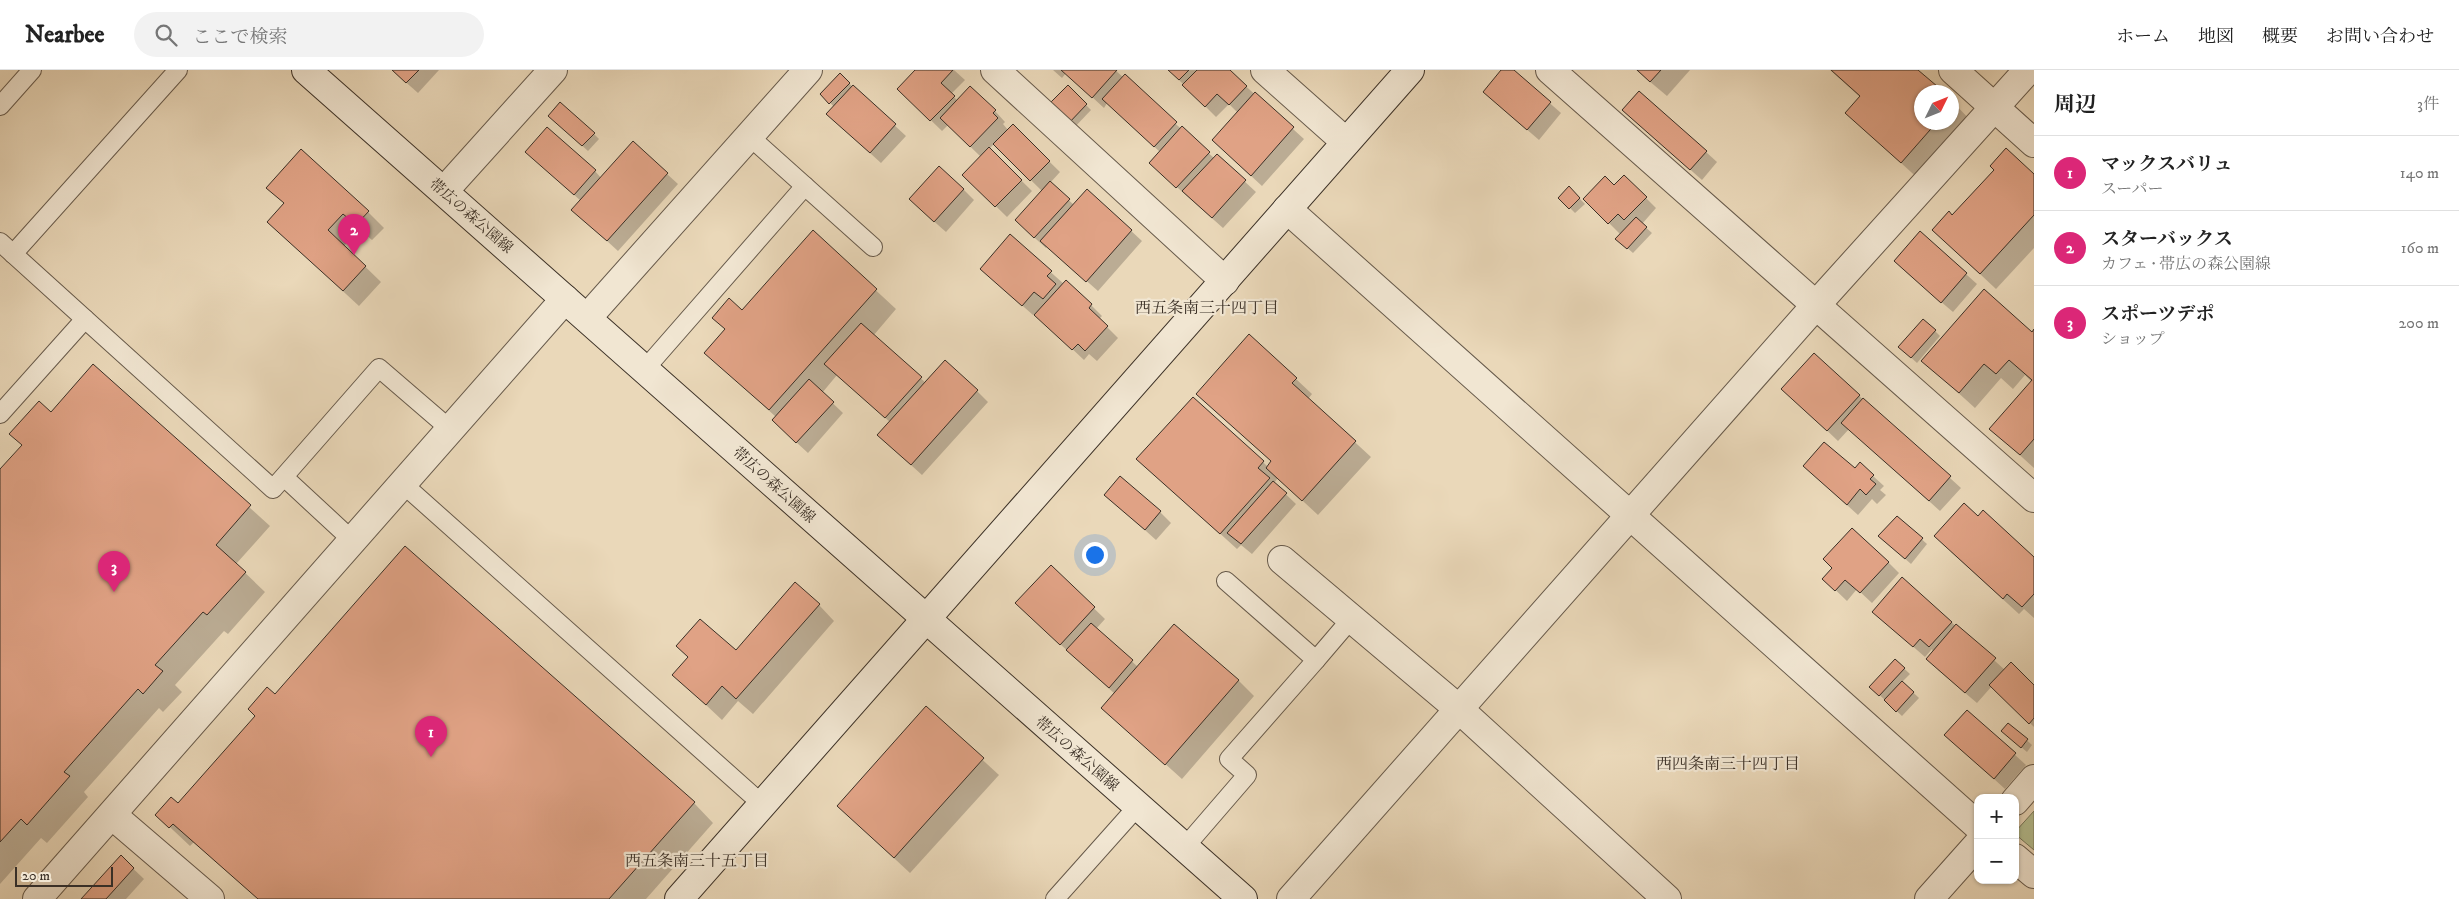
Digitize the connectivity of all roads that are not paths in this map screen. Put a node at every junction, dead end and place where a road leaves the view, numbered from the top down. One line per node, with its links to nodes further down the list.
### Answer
1 (32, 70): 12 (lane)
2 (178, 70): 22 (lane)
3 (553, 70): 18 (street)
4 (808, 70): 14 (street)
5 (995, 70): 23 (street)
6 (1265, 70): 15 (street)
7 (1410, 70): 15 (street)
8 (1550, 70): 25 (street)
9 (1953, 70): 13 (street)
10 (2028, 70): 13 (street)
11 (310, 71): 18 (street, 帯広の森公園線)
12 (0, 106)
13 (1995, 108): 16 (street); 25 (street)
14 (749, 136): 17 (lane); 26 (street)
15 (1346, 142): 19 (street)
16 (2034, 143)
17 (805, 186): 21 (lane); 28 (lane)
18 (444, 191): 24 (street, 帯広の森公園線)
19 (1287, 209): 23 (street); 34 (street)
20 (0, 242): 22 (lane)
21 (873, 247)
22 (13, 254): 27 (lane)
23 (1225, 281): 38 (street)
24 (565, 299): 26 (street, 帯広の森公園線); 30 (street)
25 (1816, 305): 33 (street); 34 (street)
26 (587, 318): 28 (street, 帯広の森公園線)
27 (84, 320): 29 (lane); 31 (lane)
28 (645, 369): 38 (street, 帯広の森公園線)
29 (0, 414)
30 (451, 430): 31 (lane); 32 (street)
31 (284, 477): 35 (lane)
32 (403, 484): 35 (street); 44 (lane)
33 (2034, 498)
34 (1629, 517): 41 (street); 47 (street)
35 (352, 541): 46 (street)
36 (1282, 560): 39 (street)
37 (1226, 581): 40 (lane)
38 (925, 619): 44 (street); 45 (street, 帯広の森公園線)
39 (1351, 619): 40 (lane); 41 (street)
40 (1316, 660): 48 (lane)
41 (1460, 710): 57 (street); 58 (street)
42 (2034, 779): 43 (street)
43 (2019, 796)
44 (762, 804): 55 (street)
45 (1137, 807): 48 (street, 帯広の森公園線); 52 (lane)
46 (112, 815): 53 (street); 54 (street)
47 (1974, 822)
48 (1184, 848): 56 (street, 帯広の森公園線)
49 (1974, 848): 59 (street)
50 (2019, 861): 51 (street)
51 (2034, 874)
52 (1062, 897)
53 (37, 899)
54 (210, 899)
55 (678, 899)
56 (1243, 899)
57 (1291, 899)
58 (1667, 899)
59 (1929, 899)

